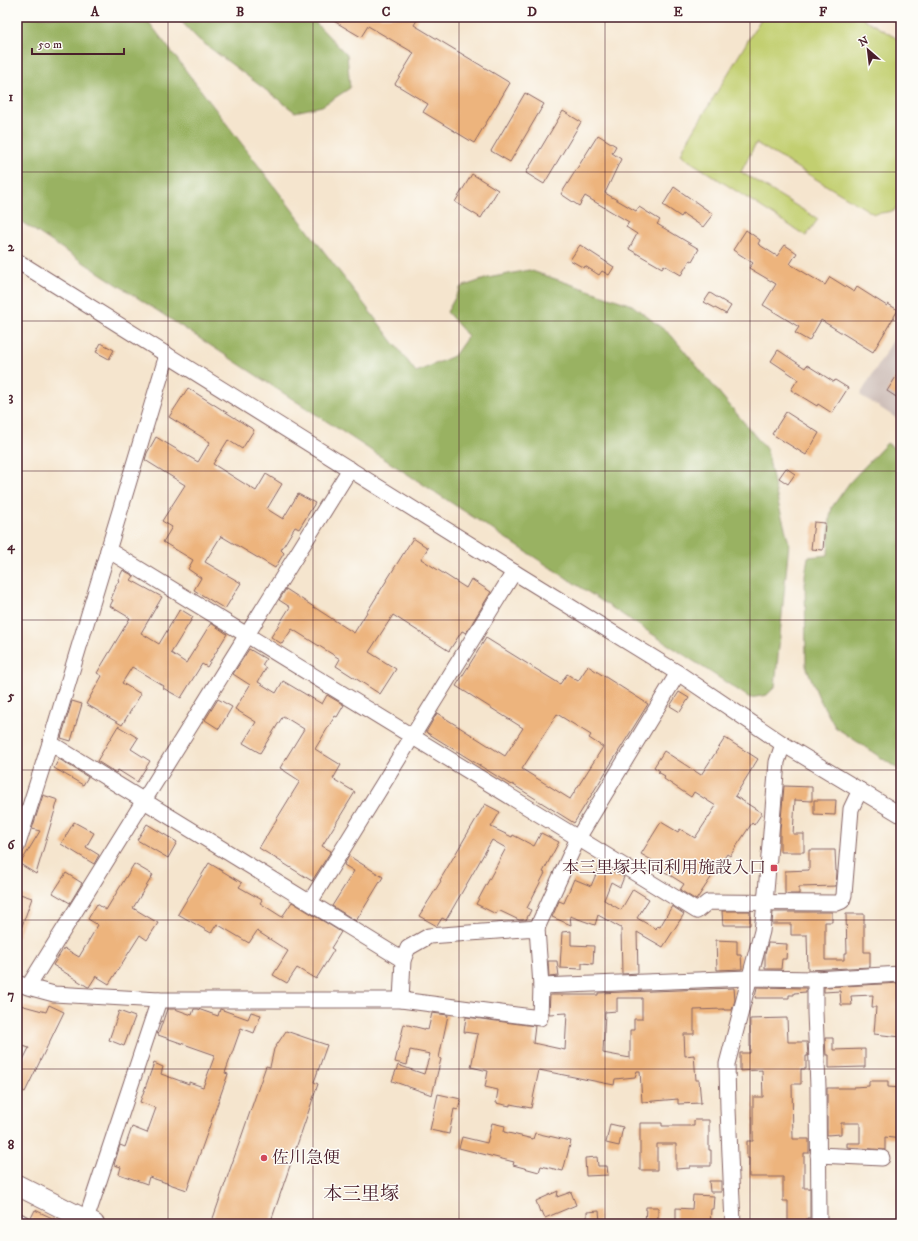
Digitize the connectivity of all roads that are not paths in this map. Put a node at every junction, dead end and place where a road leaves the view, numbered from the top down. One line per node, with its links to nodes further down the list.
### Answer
1 (17, 261): 2 (street)
2 (167, 355): 3 (street); 4 (street)
3 (350, 469): 5 (street); 6 (street)
4 (108, 550): 6 (street); 9 (street)
5 (514, 572): 7 (street); 8 (street)
6 (247, 635): 8 (street); 12 (street)
7 (678, 673): 10 (street); 14 (street)
8 (412, 736): 14 (street); 16 (street)
9 (50, 743): 12 (street); 15 (street)
10 (782, 744): 11 (street); 17 (street)
11 (860, 790): 13 (street); 17 (street)
12 (144, 801): 16 (street); 23 (street)
13 (901, 815)
14 (578, 838): 17 (street); 18 (street)
15 (17, 847)
16 (310, 902): 19 (street)
17 (766, 903): 21 (street)
18 (537, 928): 19 (street); 24 (street)
19 (403, 960): 26 (street)
20 (901, 974): 22 (street)
21 (749, 978): 22 (street); 24 (street); 33 (street)
22 (815, 979): 27 (street)
23 (23, 985): 25 (street)
24 (541, 986): 26 (street)
25 (159, 1000): 26 (street); 31 (street)
26 (401, 1000)
27 (818, 1156): 28 (street); 34 (street)
28 (882, 1158)
29 (17, 1185): 31 (main road)
30 (17, 1220): 32 (street)
31 (90, 1222)
32 (24, 1224)
33 (733, 1224)
34 (819, 1224)

